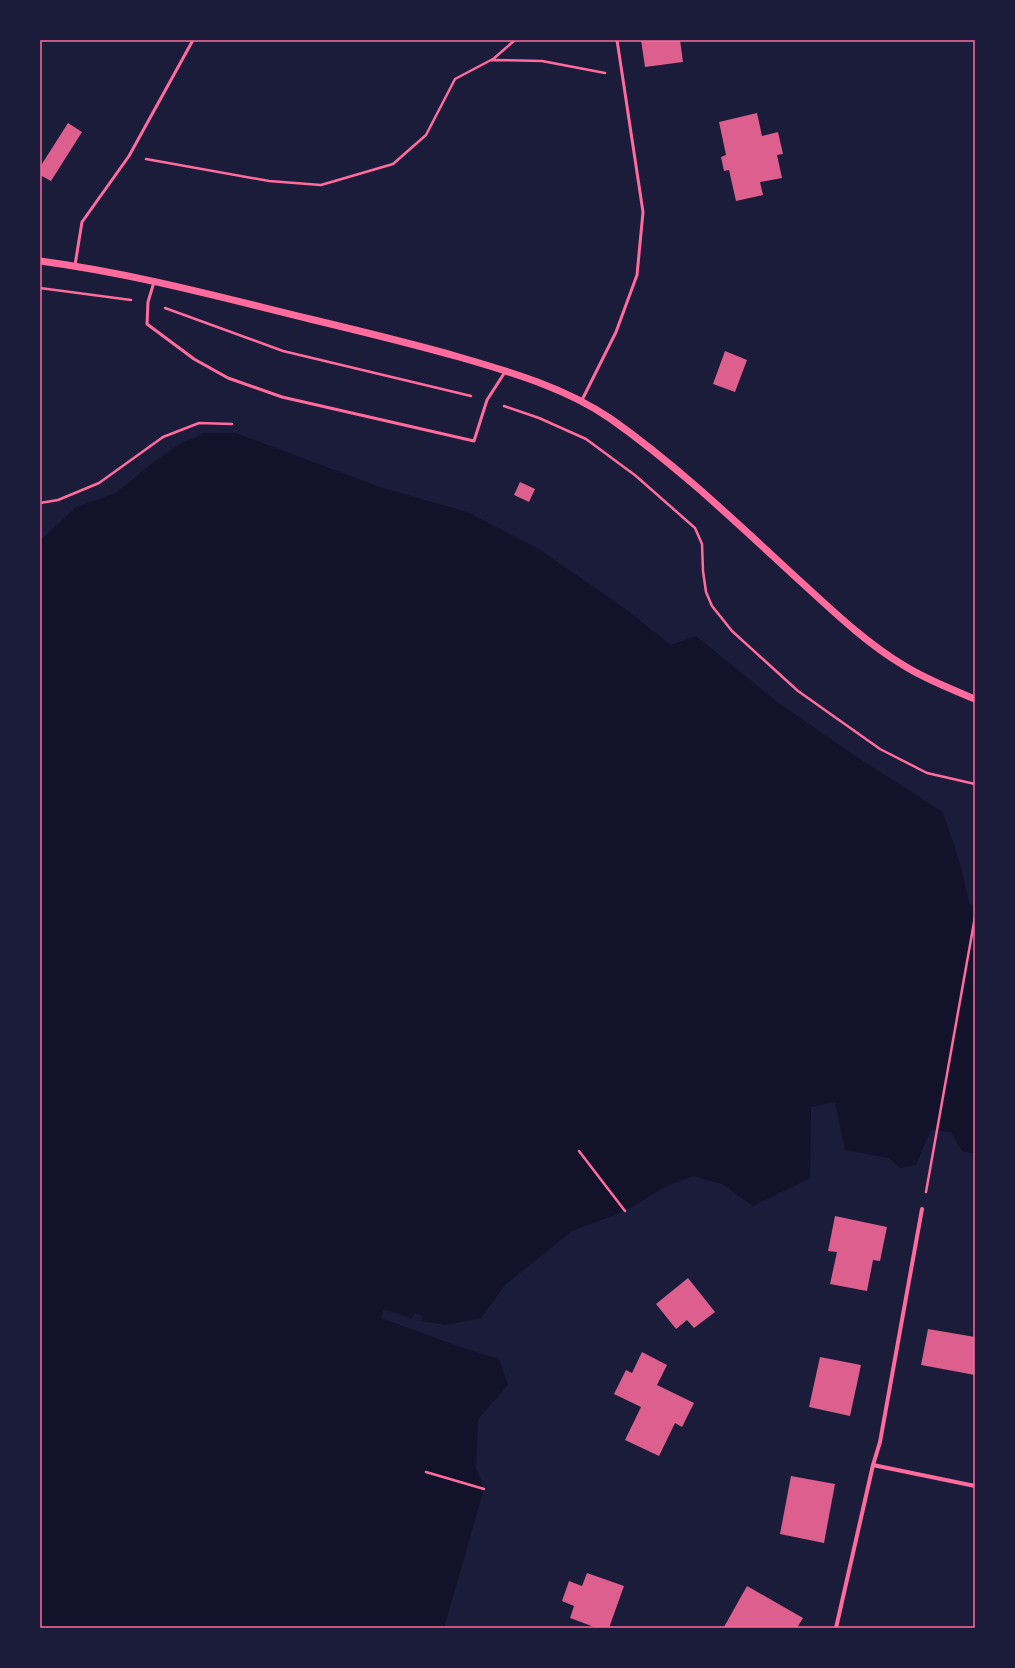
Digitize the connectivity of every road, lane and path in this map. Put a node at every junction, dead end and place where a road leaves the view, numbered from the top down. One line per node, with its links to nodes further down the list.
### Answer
1 (193, 40): 6 (lane)
2 (515, 40): 4 (path)
3 (617, 40): 5 (lane)
4 (491, 60): 5 (path); 6 (path)
5 (621, 76): 14 (lane)
6 (129, 156): 8 (lane)
7 (40, 261): 8 (street)
8 (75, 265): 9 (street)
9 (154, 281): 11 (lane); 12 (street)
10 (40, 288): 11 (path)
11 (148, 302): 13 (path); 13 (lane)
12 (506, 370): 13 (lane); 14 (street)
13 (487, 400): 18 (path)
14 (581, 402): 17 (street)
15 (232, 424): 16 (path)
16 (40, 503)
17 (975, 699)
18 (975, 784)
19 (975, 917): 21 (path)
20 (579, 1151): 22 (path)
21 (922, 1209): 23 (street)
22 (625, 1211)
23 (873, 1465): 25 (street); 27 (street)
24 (426, 1472): 26 (path)
25 (975, 1486)
26 (484, 1489)
27 (836, 1628)

